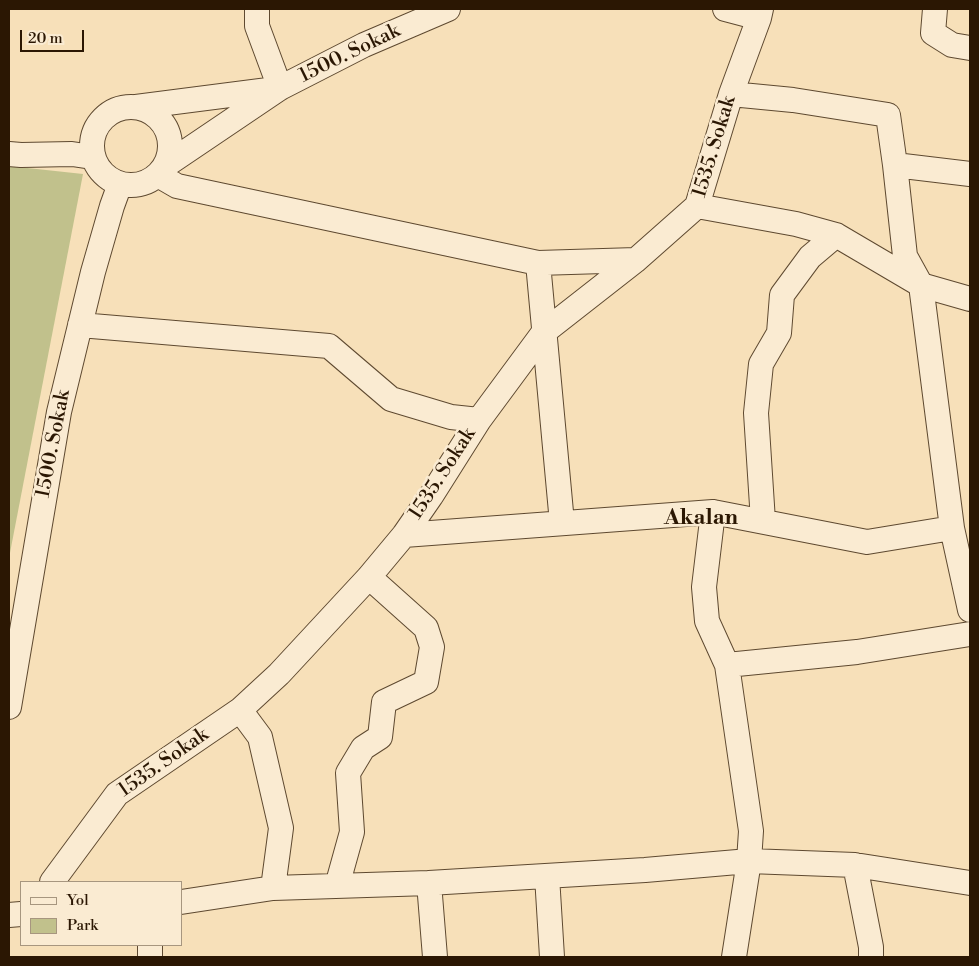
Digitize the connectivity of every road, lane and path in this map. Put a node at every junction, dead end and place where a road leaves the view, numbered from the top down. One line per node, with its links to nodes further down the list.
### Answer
1 (257, 9): 7 (street)
2 (448, 9): 7 (street, 1500. Sokak)
3 (725, 9): 5 (street)
4 (935, 9): 6 (street)
5 (760, 13): 8 (street, 1535. Sokak)
6 (970, 48)
7 (280, 88): 9 (street); 13 (street)
8 (731, 94): 12 (street); 16 (street, 1535. Sokak)
9 (135, 107): 11 (street); 13 (street)
10 (9, 154): 11 (street)
11 (92, 156): 15 (street)
12 (895, 165): 14 (street); 20 (street)
13 (162, 170): 15 (street); 19 (street)
14 (970, 174)
15 (120, 184): 22 (street, 1500. Sokak)
16 (697, 206): 17 (street); 18 (street, 1535. Sokak)
17 (836, 235): 20 (street); 26 (street)
18 (636, 260): 19 (street); 23 (street, 1535. Sokak)
19 (538, 263): 23 (street)
20 (921, 285): 21 (street); 28 (street)
21 (970, 300)
22 (80, 325): 24 (street); 34 (street, 1500. Sokak)
23 (544, 332): 24 (street, 1535. Sokak); 27 (street)
24 (479, 420): 29 (street, 1535. Sokak)
25 (713, 512): 26 (street); 27 (street); 33 (street)
26 (763, 521): 28 (street)
27 (562, 523): 29 (street)
28 (952, 528): 31 (street)
29 (404, 535): 30 (street, 1535. Sokak)
30 (369, 577): 35 (street, 1535. Sokak); 42 (street)
31 (970, 610)
32 (970, 634): 33 (street)
33 (726, 665): 36 (street)
34 (9, 707)
35 (240, 710): 39 (street, 1535. Sokak); 43 (street)
36 (749, 860): 37 (street); 38 (street); 47 (street)
37 (855, 865): 41 (street); 48 (street)
38 (547, 876): 40 (street); 46 (street)
39 (53, 881)
40 (429, 883): 42 (street); 45 (street)
41 (970, 883)
42 (337, 886): 43 (street)
43 (273, 888): 44 (street)
44 (182, 902)
45 (435, 957)
46 (552, 957)
47 (734, 957)
48 (871, 957)

